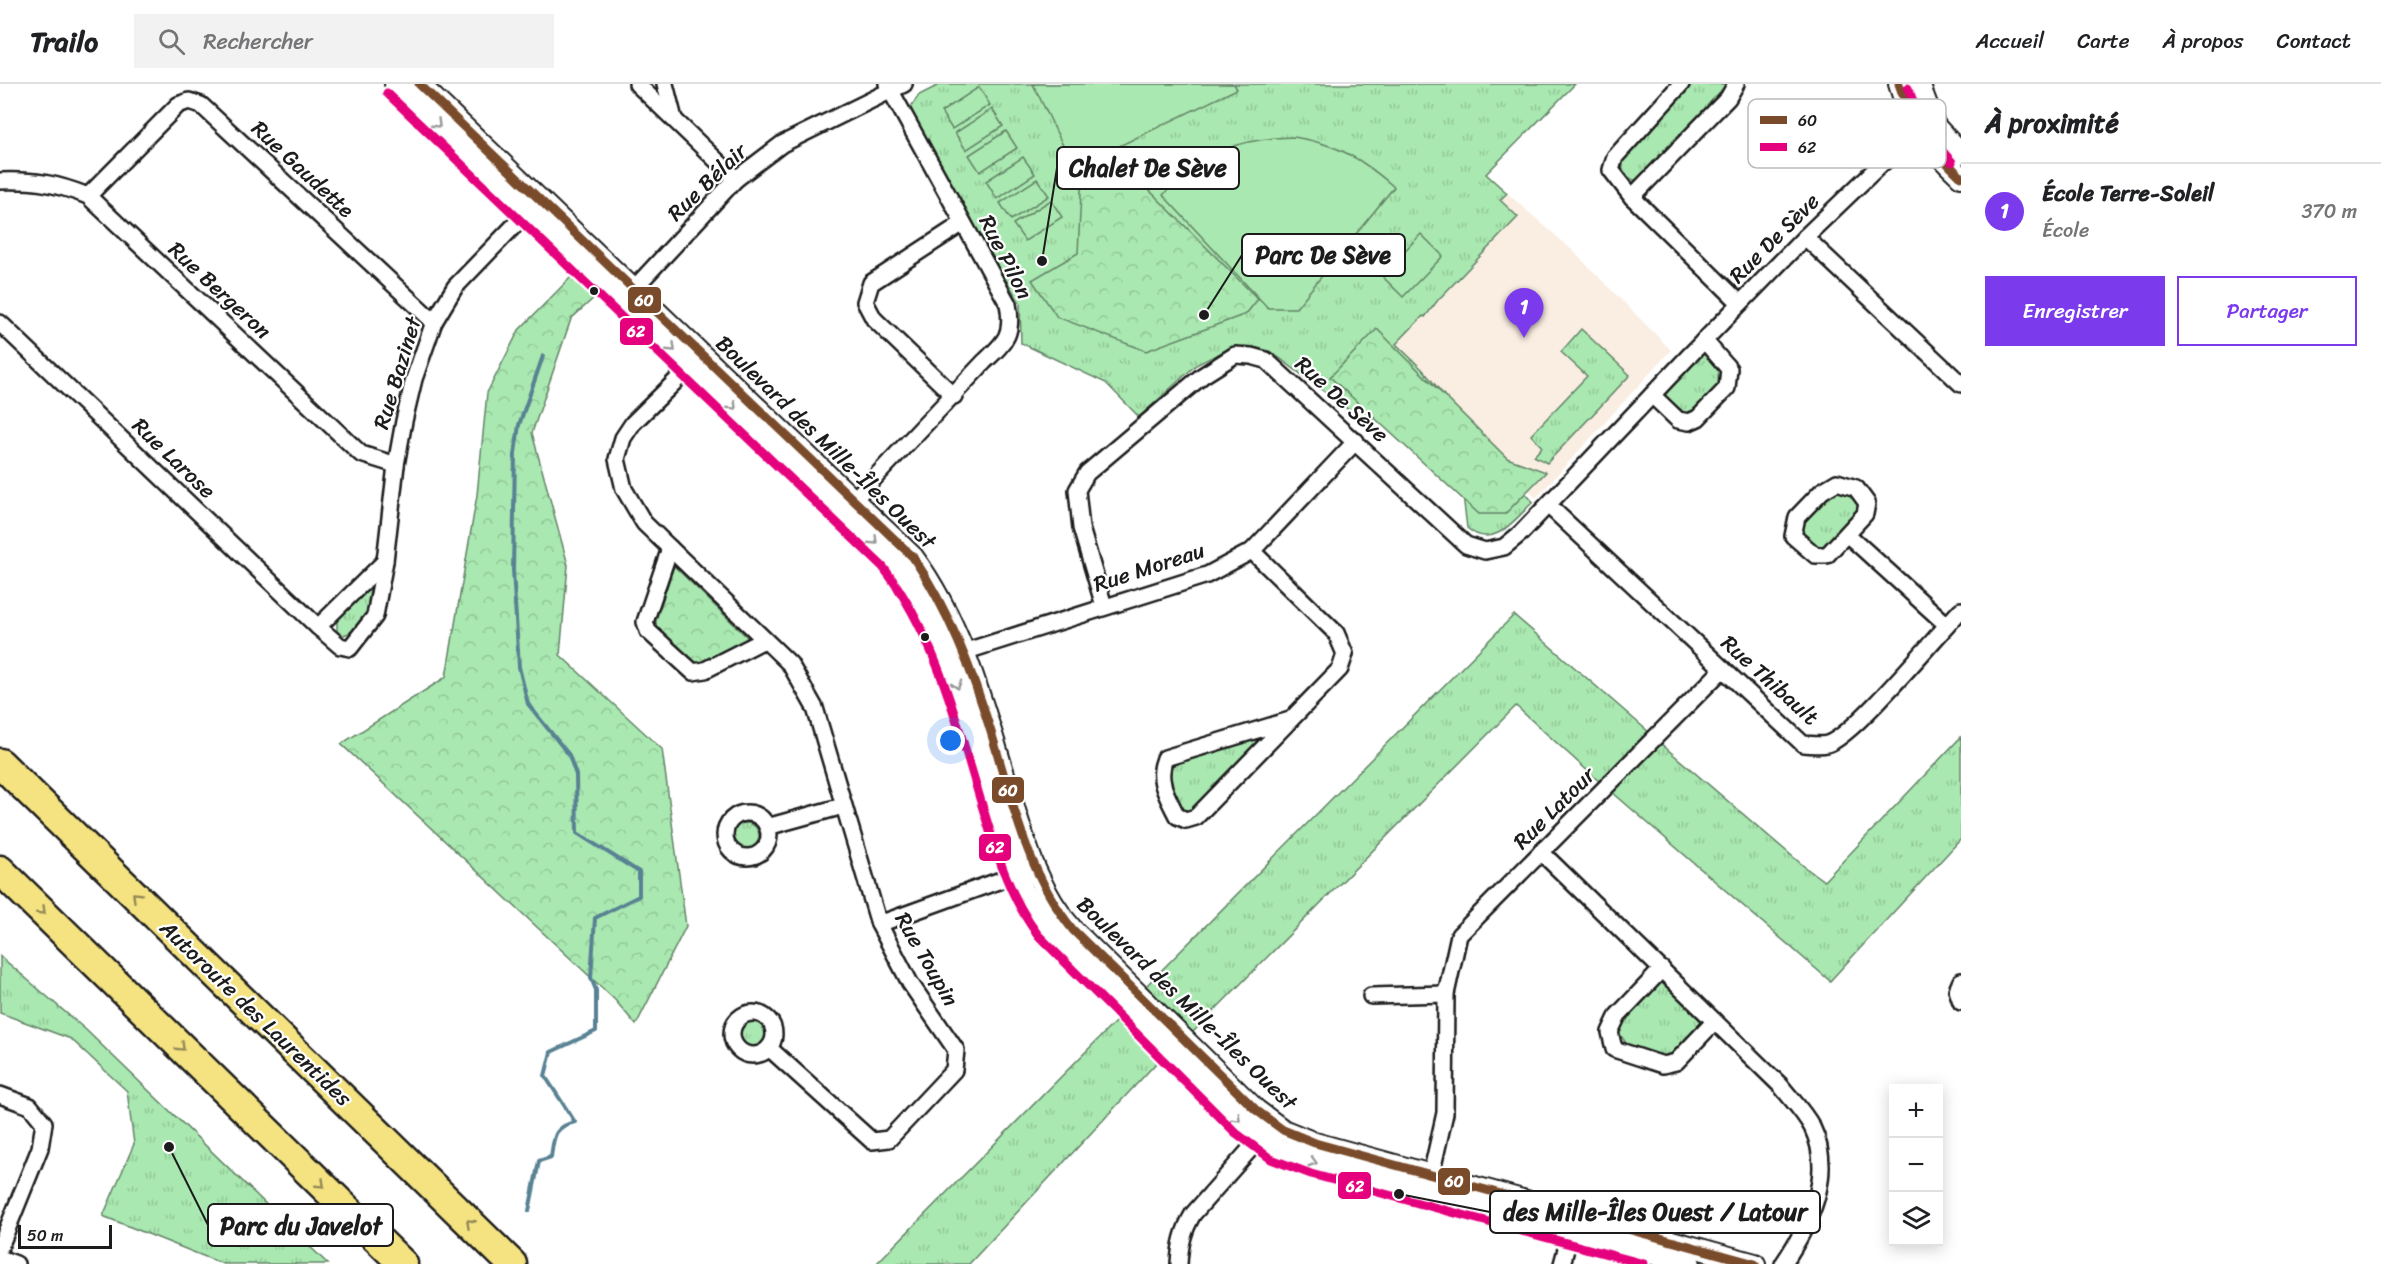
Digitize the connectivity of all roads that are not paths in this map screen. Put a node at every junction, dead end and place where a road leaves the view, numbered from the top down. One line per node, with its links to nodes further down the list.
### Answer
1 (395, 84): 22 (street, Boulevard des Mille-Îles Ouest, one-way to 22)
2 (419, 84): 22 (street, Boulevard des Mille-Îles Ouest)
3 (637, 84): 12 (street)
4 (665, 84): 12 (street)
5 (1681, 84): 21 (street)
6 (1736, 84): 21 (street)
7 (1899, 84): 10 (street)
8 (1918, 84): 11 (street)
9 (894, 86): 18 (street, Rue Bélair); 23 (street, Rue Pilon)
10 (1904, 99)
11 (1921, 99)
12 (676, 124): 18 (street)
13 (1946, 143): 14 (street)
14 (1961, 154)
15 (1946, 156): 17 (street)
16 (1877, 168): 24 (street, Rue De Sève)
17 (1961, 177)
18 (736, 179): 25 (street, Rue Bélair)
19 (0, 181): 20 (street, Rue Bergeron)
20 (88, 196): 28 (street, Rue Gaudette); 35 (street, Rue Bergeron)
21 (1632, 197): 26 (street)
22 (534, 205): 25 (street, Boulevard des Mille-Îles Ouest); 28 (street, Rue Bazinet)
23 (963, 223): 33 (street, Rue Pilon); 33 (street)
24 (1805, 237): 26 (street, Rue De Sève); 31 (street)
25 (628, 295): 30 (street, Boulevard des Mille-Îles Ouest)
26 (1740, 303): 29 (street, Rue De Sève)
27 (0, 322): 45 (street, Rue Larose)
28 (434, 322): 35 (street, Rue Bazinet)
29 (1704, 340): 32 (street, Rue De Sève); 32 (street)
30 (696, 360): 36 (street, Boulevard des Mille-Îles Ouest); 39 (street, Rue Toupin)
31 (1961, 384)
32 (1652, 394): 37 (street, Rue De Sève)
33 (954, 396): 36 (street, Rue Pilon)
34 (1356, 441): 37 (street, Rue De Sève); 40 (street, Rue Moreau); 42 (street, Rue De Sève)
35 (396, 465): 41 (street, Rue Bazinet)
36 (849, 506): 47 (street, Boulevard des Mille-Îles Ouest)
37 (1549, 506): 48 (street, Rue Thibault)
38 (1848, 535): 38 (street); 44 (street)
39 (670, 548): 46 (street, Rue Toupin); 46 (street)
40 (1252, 551): 42 (street, Rue Moreau); 49 (street)
41 (385, 561): 45 (street); 45 (street, Rue Bazinet)
42 (1104, 606): 47 (street, Rue Moreau)
43 (1961, 610): 44 (street, Rue Thibault)
44 (1947, 625): 48 (street, Rue Thibault)
45 (318, 627)
46 (764, 640): 51 (street, Rue Toupin)
47 (956, 654): 55 (street, Boulevard des Mille-Îles Ouest)
48 (1723, 669): 53 (street, Rue Latour)
49 (1290, 720): 49 (street)
50 (0, 763): 72 (highway, Autoroute des Laurentides, one-way to 50)
51 (843, 806): 52 (street); 56 (street, Rue Toupin)
52 (767, 827)
53 (1541, 852): 57 (street); 59 (street, Rue Latour)
54 (0, 870): 71 (highway, one-way to 71)
55 (1025, 871): 56 (street); 65 (street, Boulevard des Mille-Îles Ouest)
56 (879, 924): 63 (street, Rue Toupin)
57 (1662, 969): 62 (street); 62 (street)
58 (1961, 981): 61 (street)
59 (1446, 994): 60 (street); 66 (street, Rue Latour)
60 (1371, 996)
61 (1961, 1002)
62 (1714, 1022): 77 (street)
63 (769, 1048)
64 (0, 1095): 68 (street)
65 (1266, 1131): 66 (street, Boulevard des Mille-Îles Ouest); 73 (street)
66 (1429, 1184): 67 (street, Boulevard des Mille-Îles Ouest)
67 (1574, 1223): 74 (street); 75 (street, Boulevard des Mille-Îles Ouest); 76 (street, Boulevard des Mille-Îles Ouest)
68 (0, 1247)
69 (0, 1258): 70 (street)
70 (16, 1264)
71 (403, 1264)
72 (512, 1264)
73 (1179, 1264)
74 (1562, 1264)
75 (1690, 1264)
76 (1755, 1264)
77 (1783, 1264)

